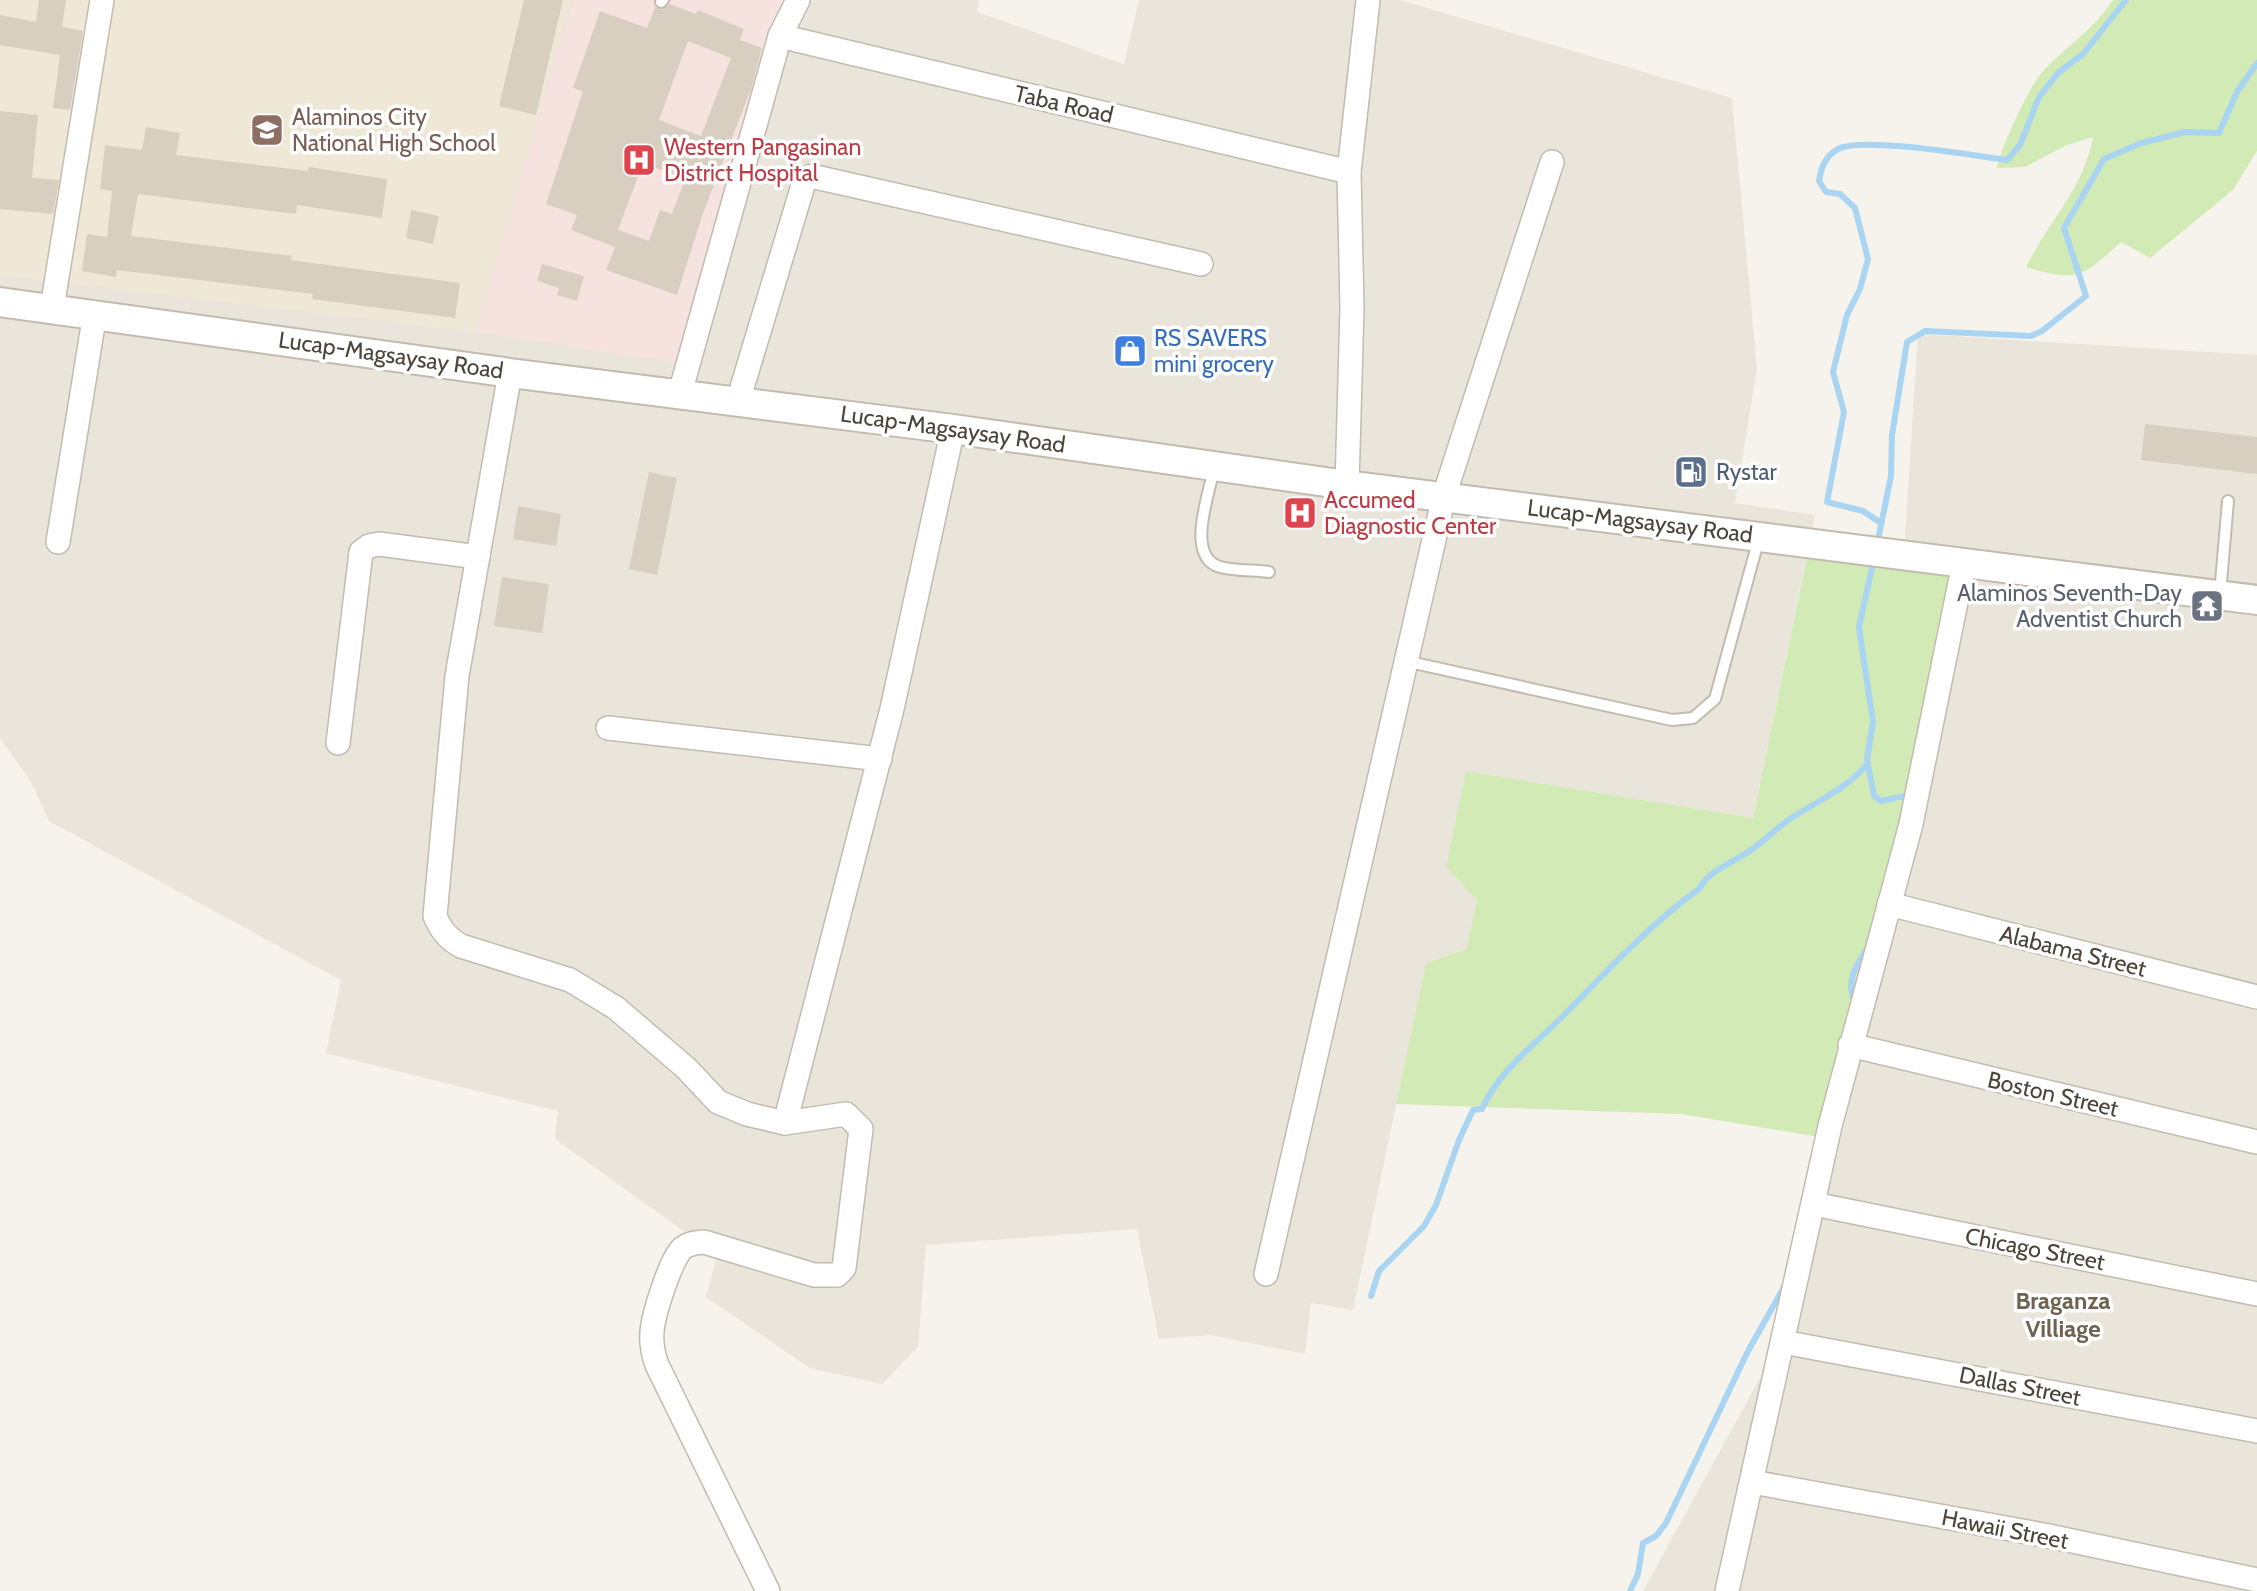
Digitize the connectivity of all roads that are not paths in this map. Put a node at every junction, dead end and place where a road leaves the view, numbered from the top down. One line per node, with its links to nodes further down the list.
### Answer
1 (102, 0): 9 (street)
2 (797, 0): 4 (street)
3 (1368, 0): 6 (street)
4 (780, 36): 6 (street, Taba Road); 12 (street)
5 (1552, 162): 17 (street)
6 (1349, 173): 16 (street)
7 (1201, 264): 13 (street)
8 (0, 302): 9 (street, Lucap-Magsaysay Road)
9 (52, 308): 10 (street, Lucap-Magsaysay Road)
10 (95, 313): 11 (street, Lucap-Magsaysay Road); 20 (street)
11 (510, 373): 12 (street, Lucap-Magsaysay Road); 21 (street)
12 (680, 393): 13 (street, Lucap-Magsaysay Road)
13 (738, 401): 14 (street, Lucap-Magsaysay Road)
14 (953, 429): 15 (street, Lucap-Magsaysay Road); 29 (street)
15 (1214, 466): 16 (street, Lucap-Magsaysay Road); 23 (lane)
16 (1347, 485): 17 (street, Lucap-Magsaysay Road)
17 (1444, 496): 19 (street, Lucap-Magsaysay Road); 26 (street)
18 (2228, 501): 24 (lane)
19 (1760, 536): 22 (street, Lucap-Magsaysay Road); 26 (lane)
20 (58, 542)
21 (478, 557): 28 (street); 33 (street)
22 (1964, 563): 24 (street, Lucap-Magsaysay Road); 30 (street)
23 (1269, 572)
24 (2220, 597): 25 (street, Lucap-Magsaysay Road)
25 (2257, 600)
26 (1405, 661): 36 (street)
27 (608, 728): 29 (street)
28 (338, 743)
29 (880, 759): 33 (street)
30 (1889, 904): 31 (street, Alabama Street); 32 (street)
31 (2257, 997)
32 (1850, 1045): 34 (street, Boston Street); 35 (street)
33 (785, 1123): 42 (street)
34 (2257, 1142)
35 (1814, 1204): 37 (street, Chicago Street); 38 (street)
36 (1266, 1274)
37 (2257, 1294)
38 (1783, 1342): 39 (street, Dallas Street); 40 (street)
39 (2257, 1431)
40 (1752, 1482): 41 (street, Hawaii Street); 43 (street)
41 (2257, 1580)
42 (768, 1591)
43 (1727, 1591)

